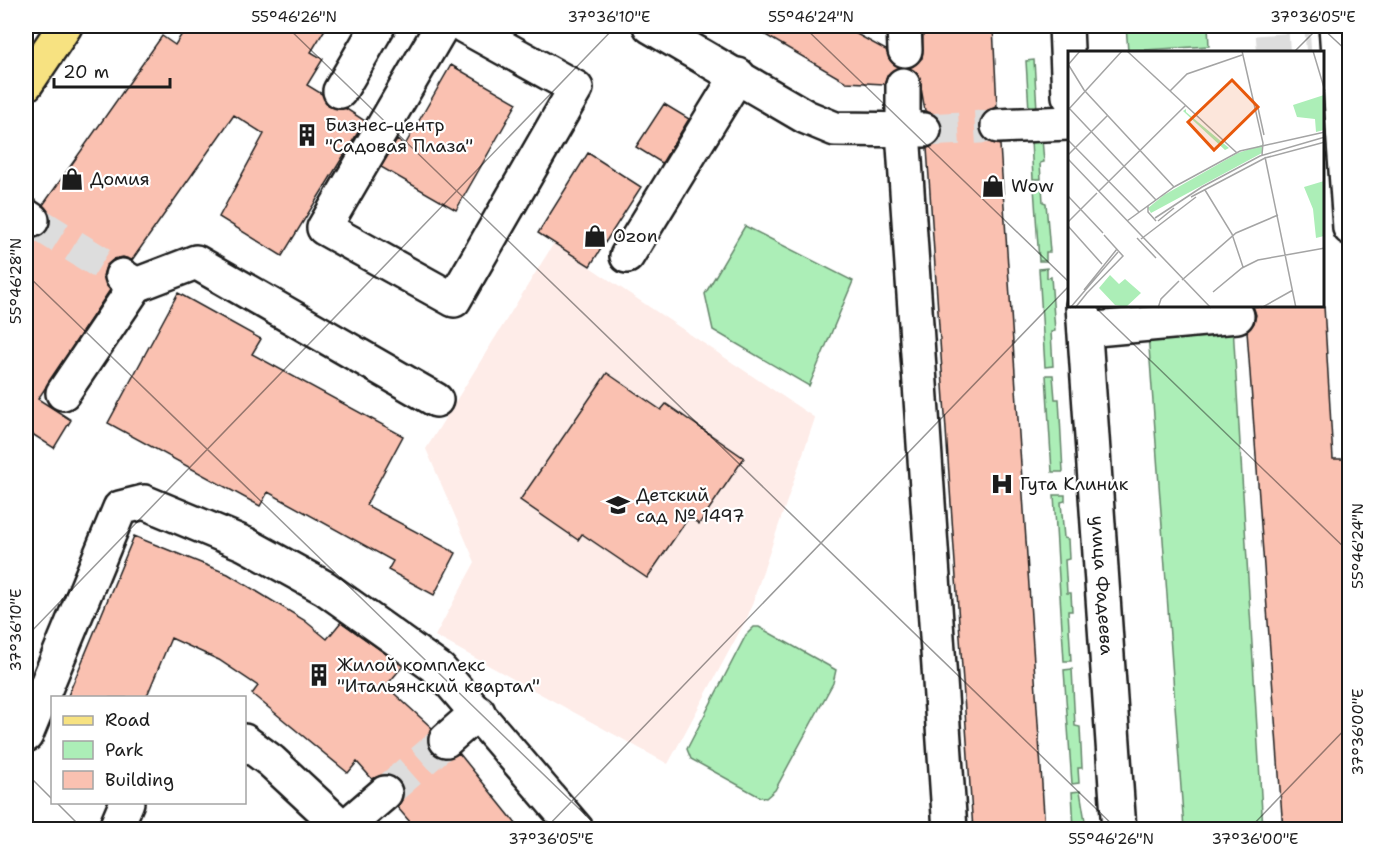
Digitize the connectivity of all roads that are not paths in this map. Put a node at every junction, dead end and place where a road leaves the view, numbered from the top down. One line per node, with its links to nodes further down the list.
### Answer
1 (65, 26): 10 (main road)
2 (378, 26): 12 (street)
3 (442, 26): 4 (street)
4 (464, 26)
5 (650, 26): 8 (street)
6 (1066, 26): 9 (street)
7 (1328, 40): 16 (street)
8 (738, 75): 15 (street); 17 (street)
9 (1068, 78)
10 (26, 84)
11 (903, 85): 15 (street)
12 (340, 91)
13 (1068, 123): 14 (street)
14 (998, 126)
15 (915, 130): 31 (street)
16 (1350, 228)
17 (627, 256)
18 (1237, 315): 19 (street)
19 (1084, 318): 32 (street, улица Фадеева)
20 (63, 393): 21 (street)
21 (436, 400)
22 (478, 712): 23 (street); 24 (street); 30 (street)
23 (26, 735)
24 (446, 740)
25 (246, 743): 28 (street)
26 (385, 793): 28 (street)
27 (126, 804): 29 (street)
28 (344, 829)
29 (115, 830)
30 (577, 830)
31 (950, 830)
32 (1119, 830)

